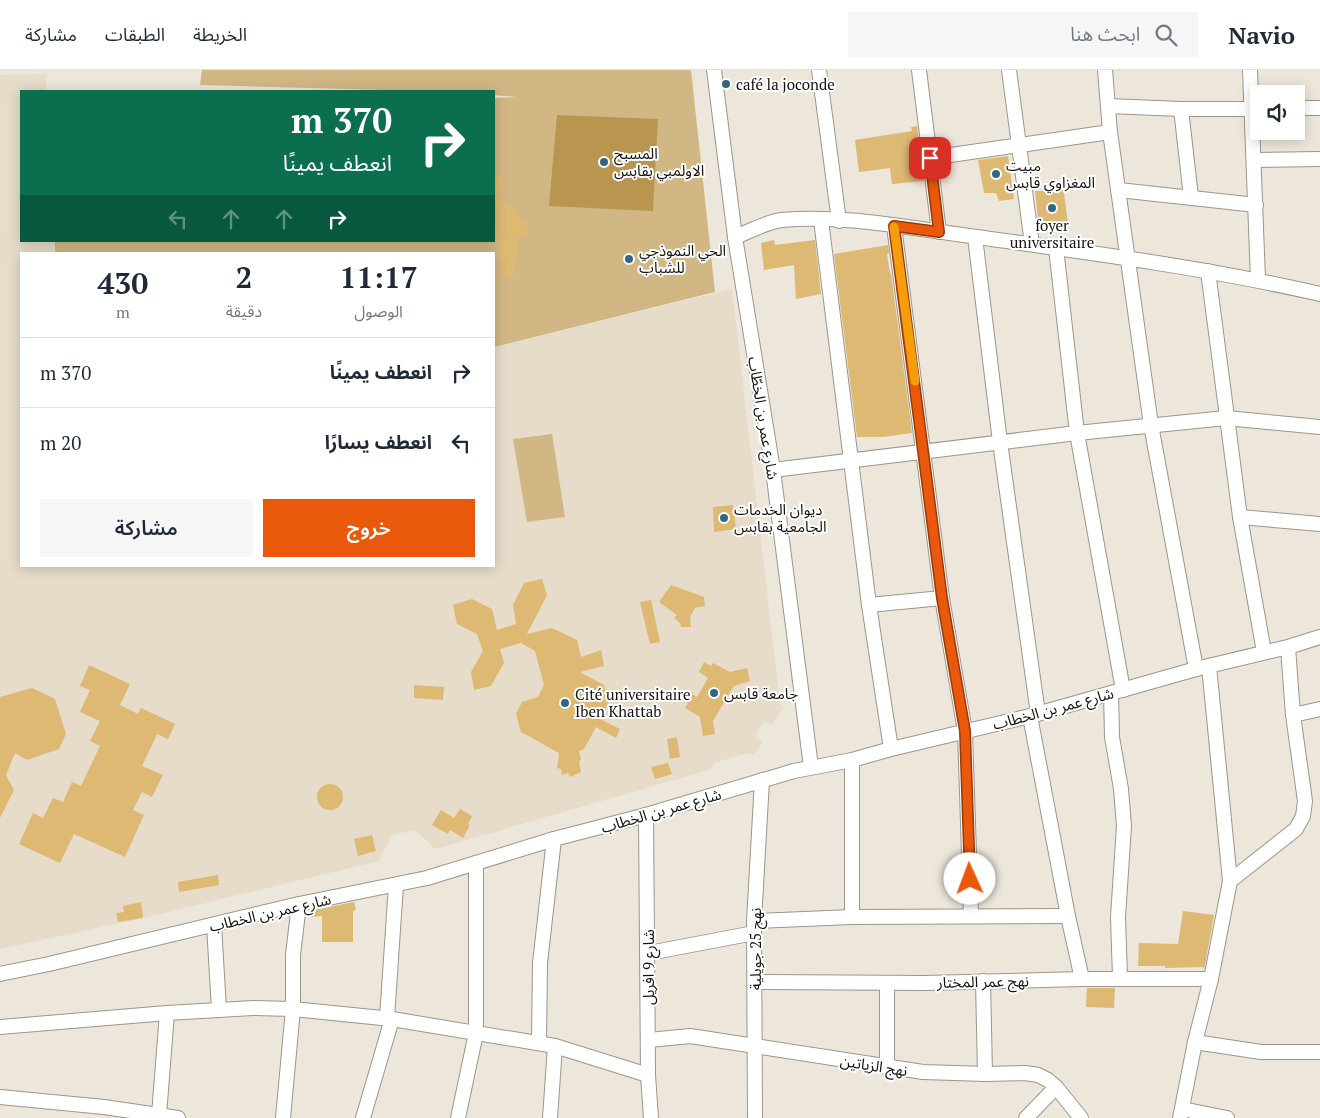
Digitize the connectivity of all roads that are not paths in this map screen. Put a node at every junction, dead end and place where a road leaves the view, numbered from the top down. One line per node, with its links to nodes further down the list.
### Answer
1 (714, 70): 26 (street, شارع عمر بن الخطّاب)
2 (819, 70): 23 (street)
3 (919, 70): 16 (street)
4 (1009, 70): 15 (street)
5 (1105, 70): 8 (street)
6 (1250, 70): 7 (street)
7 (1252, 85)
8 (1108, 106): 11 (street); 13 (street)
9 (1305, 108): 10 (street)
10 (1320, 108)
11 (1181, 109): 12 (street); 20 (street)
12 (1250, 109)
13 (1110, 132): 15 (street); 19 (street)
14 (1255, 140): 17 (street)
15 (1018, 144): 16 (street); 28 (street)
16 (930, 158): 25 (street)
17 (1254, 160): 18 (street); 21 (street)
18 (1320, 160)
19 (1119, 190): 20 (street); 30 (street)
20 (1191, 197): 21 (street)
21 (1256, 205): 32 (street)
22 (821, 220): 23 (street); 26 (street); 40 (street)
23 (839, 221): 24 (street)
24 (894, 226): 25 (street); 39 (street)
25 (939, 232): 27 (street)
26 (735, 237): 41 (street, شارع عمر بن الخطّاب)
27 (975, 237): 28 (street); 38 (street)
28 (1032, 244): 29 (street)
29 (1056, 248): 30 (street); 37 (street)
30 (1127, 258): 31 (street); 35 (street)
31 (1208, 271): 32 (street); 34 (street)
32 (1258, 280): 33 (street)
33 (1320, 294)
34 (1226, 418): 35 (street); 36 (street); 42 (street)
35 (1151, 425): 37 (street); 49 (street)
36 (1320, 427)
37 (1077, 433): 38 (street); 50 (street)
38 (1000, 442): 39 (street); 52 (street)
39 (925, 452): 40 (street); 44 (street)
40 (850, 461): 41 (street); 45 (street)
41 (773, 470): 57 (street, شارع عمر بن الخطّاب)
42 (1240, 517): 43 (street); 48 (street)
43 (1320, 524)
44 (942, 598): 45 (street); 54 (street)
45 (869, 605): 55 (street)
46 (1320, 637): 47 (street, شارع عمر بن الخطاب)
47 (1288, 647): 48 (street, شارع عمر بن الخطاب); 53 (street)
48 (1264, 652): 49 (street, شارع عمر بن الخطاب)
49 (1202, 668): 50 (street, شارع عمر بن الخطاب); 62 (street)
50 (1117, 691): 52 (street, شارع عمر بن الخطاب); 72 (street)
51 (1320, 710): 53 (street)
52 (1034, 715): 54 (street, شارع عمر بن الخطاب); 66 (street)
53 (1293, 715): 62 (street)
54 (965, 731): 55 (street, شارع عمر بن الخطاب); 65 (street)
55 (891, 748): 56 (street, شارع عمر بن الخطاب)
56 (852, 760): 57 (street, شارع عمر بن الخطاب); 67 (street)
57 (811, 767): 58 (street, شارع عمر بن الخطاب)
58 (762, 780): 59 (street, شارع عمر بن الخطاب); 69 (street, نهج 25 جويلية)
59 (646, 815): 60 (street, شارع عمر بن الخطاب); 70 (street, شارع 9 افريل)
60 (554, 839): 61 (street, شارع عمر بن الخطاب); 86 (street)
61 (476, 863): 63 (street, شارع عمر بن الخطاب); 83 (street)
62 (1230, 881): 74 (street)
63 (396, 885): 64 (street, شارع عمر بن الخطاب); 81 (street)
64 (299, 904): 68 (street, شارع عمر بن الخطاب); 78 (street)
65 (971, 916): 66 (street); 67 (street)
66 (1068, 916): 73 (street)
67 (852, 917): 69 (street)
68 (214, 925): 71 (street, شارع عمر بن الخطاب); 79 (street)
69 (754, 927): 70 (street); 76 (street, نهج 25 جويلية)
70 (649, 953): 84 (street, شارع 9 افريل)
71 (0, 974)
72 (1120, 978): 73 (street, نهج عمر المختار); 74 (street, نهج عمر المختار)
73 (1082, 979): 75 (street, نهج عمر المختار)
74 (1211, 979): 85 (street)
75 (983, 981): 77 (street, نهج عمر المختار); 91 (street)
76 (755, 982): 77 (street, نهج عمر المختار); 88 (street, نهج 25 جويلية)
77 (887, 983): 90 (street)
78 (293, 1009): 79 (street); 81 (street); 98 (street)
79 (219, 1010): 80 (street)
80 (167, 1013): 82 (street); 95 (street)
81 (389, 1018): 83 (street); 99 (street)
82 (0, 1026)
83 (476, 1033): 86 (street); 100 (street)
84 (649, 1040): 88 (street, نهج الزياتين); 92 (street, شارع 9 افريل)
85 (1195, 1042): 89 (street); 96 (street)
86 (539, 1043): 87 (street)
87 (555, 1046): 92 (street); 101 (street)
88 (754, 1046): 90 (street, نهج الزياتين); 103 (street, نهج 25 جويلية)
89 (1320, 1052)
90 (887, 1068): 91 (street, نهج الزياتين)
91 (985, 1074): 93 (street, نهج الزياتين)
92 (648, 1075): 102 (street, شارع 9 افريل)
93 (1056, 1087): 104 (street); 105 (street, نهج الزياتين)
94 (0, 1097): 95 (street)
95 (159, 1114): 97 (street)
96 (1181, 1114): 106 (street)
97 (175, 1118)
98 (283, 1118)
99 (363, 1118)
100 (458, 1118)
101 (550, 1118)
102 (651, 1118)
103 (755, 1118)
104 (1026, 1118)
105 (1082, 1118)
106 (1227, 1118)

